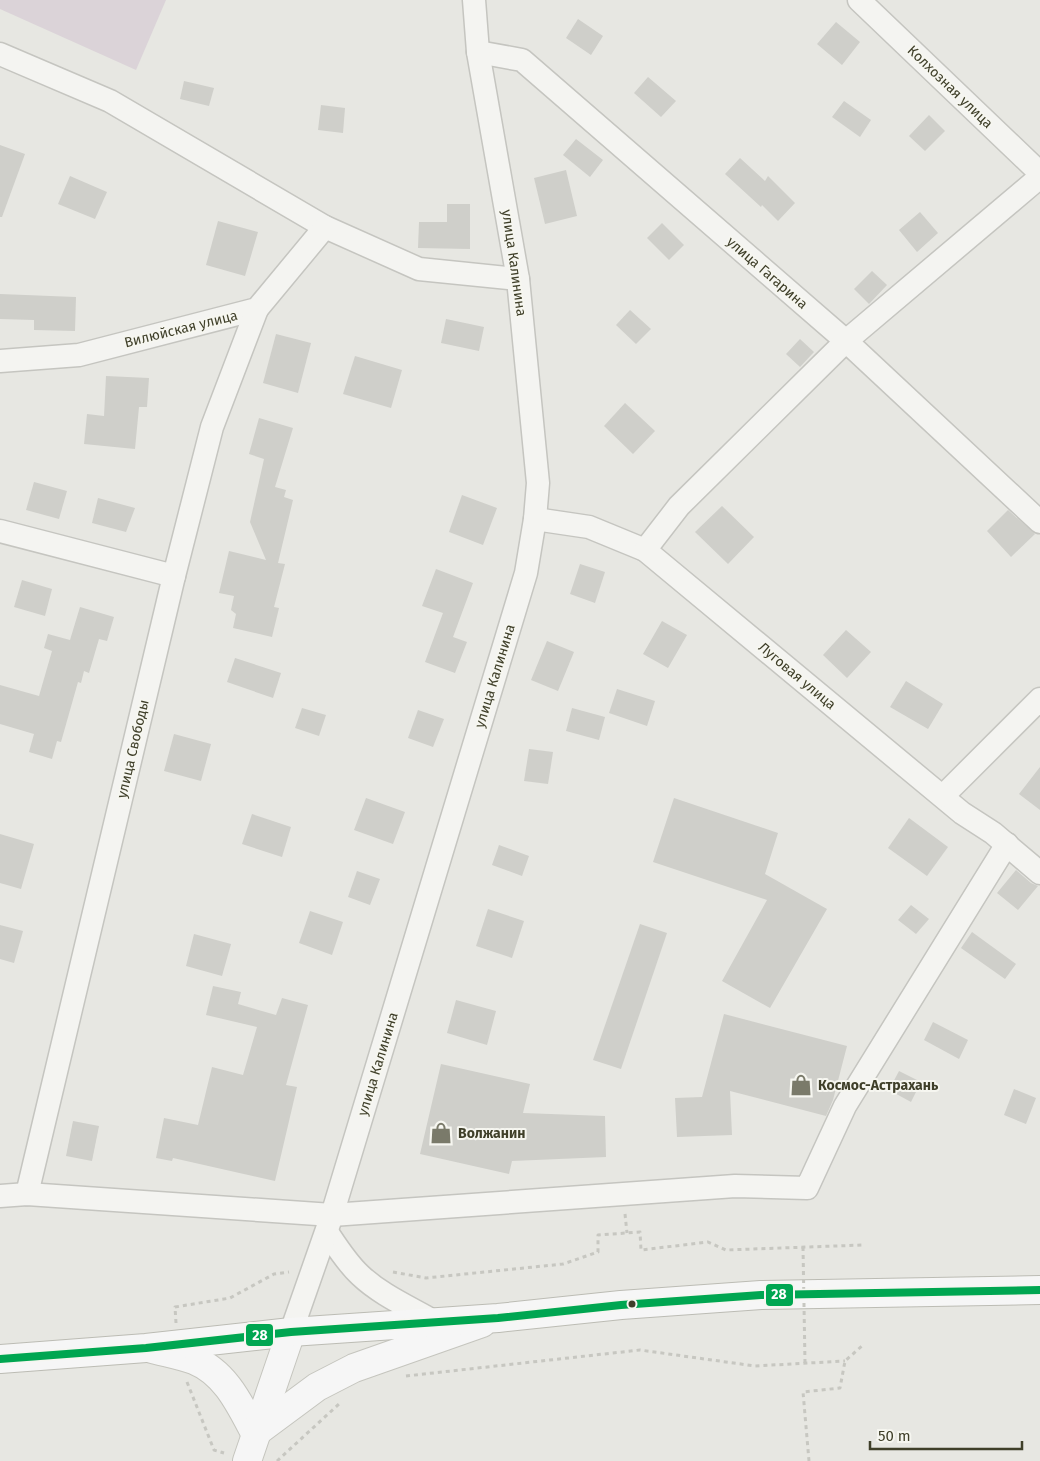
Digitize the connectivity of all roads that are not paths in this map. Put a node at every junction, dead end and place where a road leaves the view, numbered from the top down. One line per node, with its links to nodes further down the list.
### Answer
1 (474, 0): 3 (street, улица Калинина)
2 (859, 0): 5 (street, Колхозная улица)
3 (478, 52): 7 (street, улица Калинина); 9 (street, улица Гагарина)
4 (0, 54): 6 (street)
5 (1040, 175): 9 (street)
6 (325, 227): 7 (street); 8 (street, Вилюйская улица)
7 (518, 279): 11 (street, улица Калинина)
8 (257, 309): 10 (street, Вилюйская улица); 15 (street, улица Свободы)
9 (846, 341): 12 (street, улица Гагарина); 14 (street)
10 (0, 360)
11 (535, 519): 14 (street, Луговая улица); 22 (street, улица Калинина)
12 (1040, 522)
13 (0, 531): 15 (street)
14 (645, 550): 17 (street, Луговая улица)
15 (174, 576): 20 (street, улица Свободы)
16 (1040, 699): 17 (street)
17 (942, 796): 18 (street, Луговая улица)
18 (1007, 844): 19 (street, Луговая улица); 22 (street)
19 (1040, 873)
20 (27, 1194): 21 (street); 22 (street)
21 (0, 1196)
22 (329, 1223): 25 (street); 26 (street, улица Калинина)
23 (1040, 1290): 24 (main road)
24 (498, 1318): 25 (main road); 29 (main road)
25 (433, 1321): 26 (main road)
26 (291, 1332): 27 (main road); 29 (main road)
27 (179, 1350): 28 (main road); 29 (main road)
28 (0, 1359)
29 (255, 1434): 30 (main road)
30 (247, 1461)

